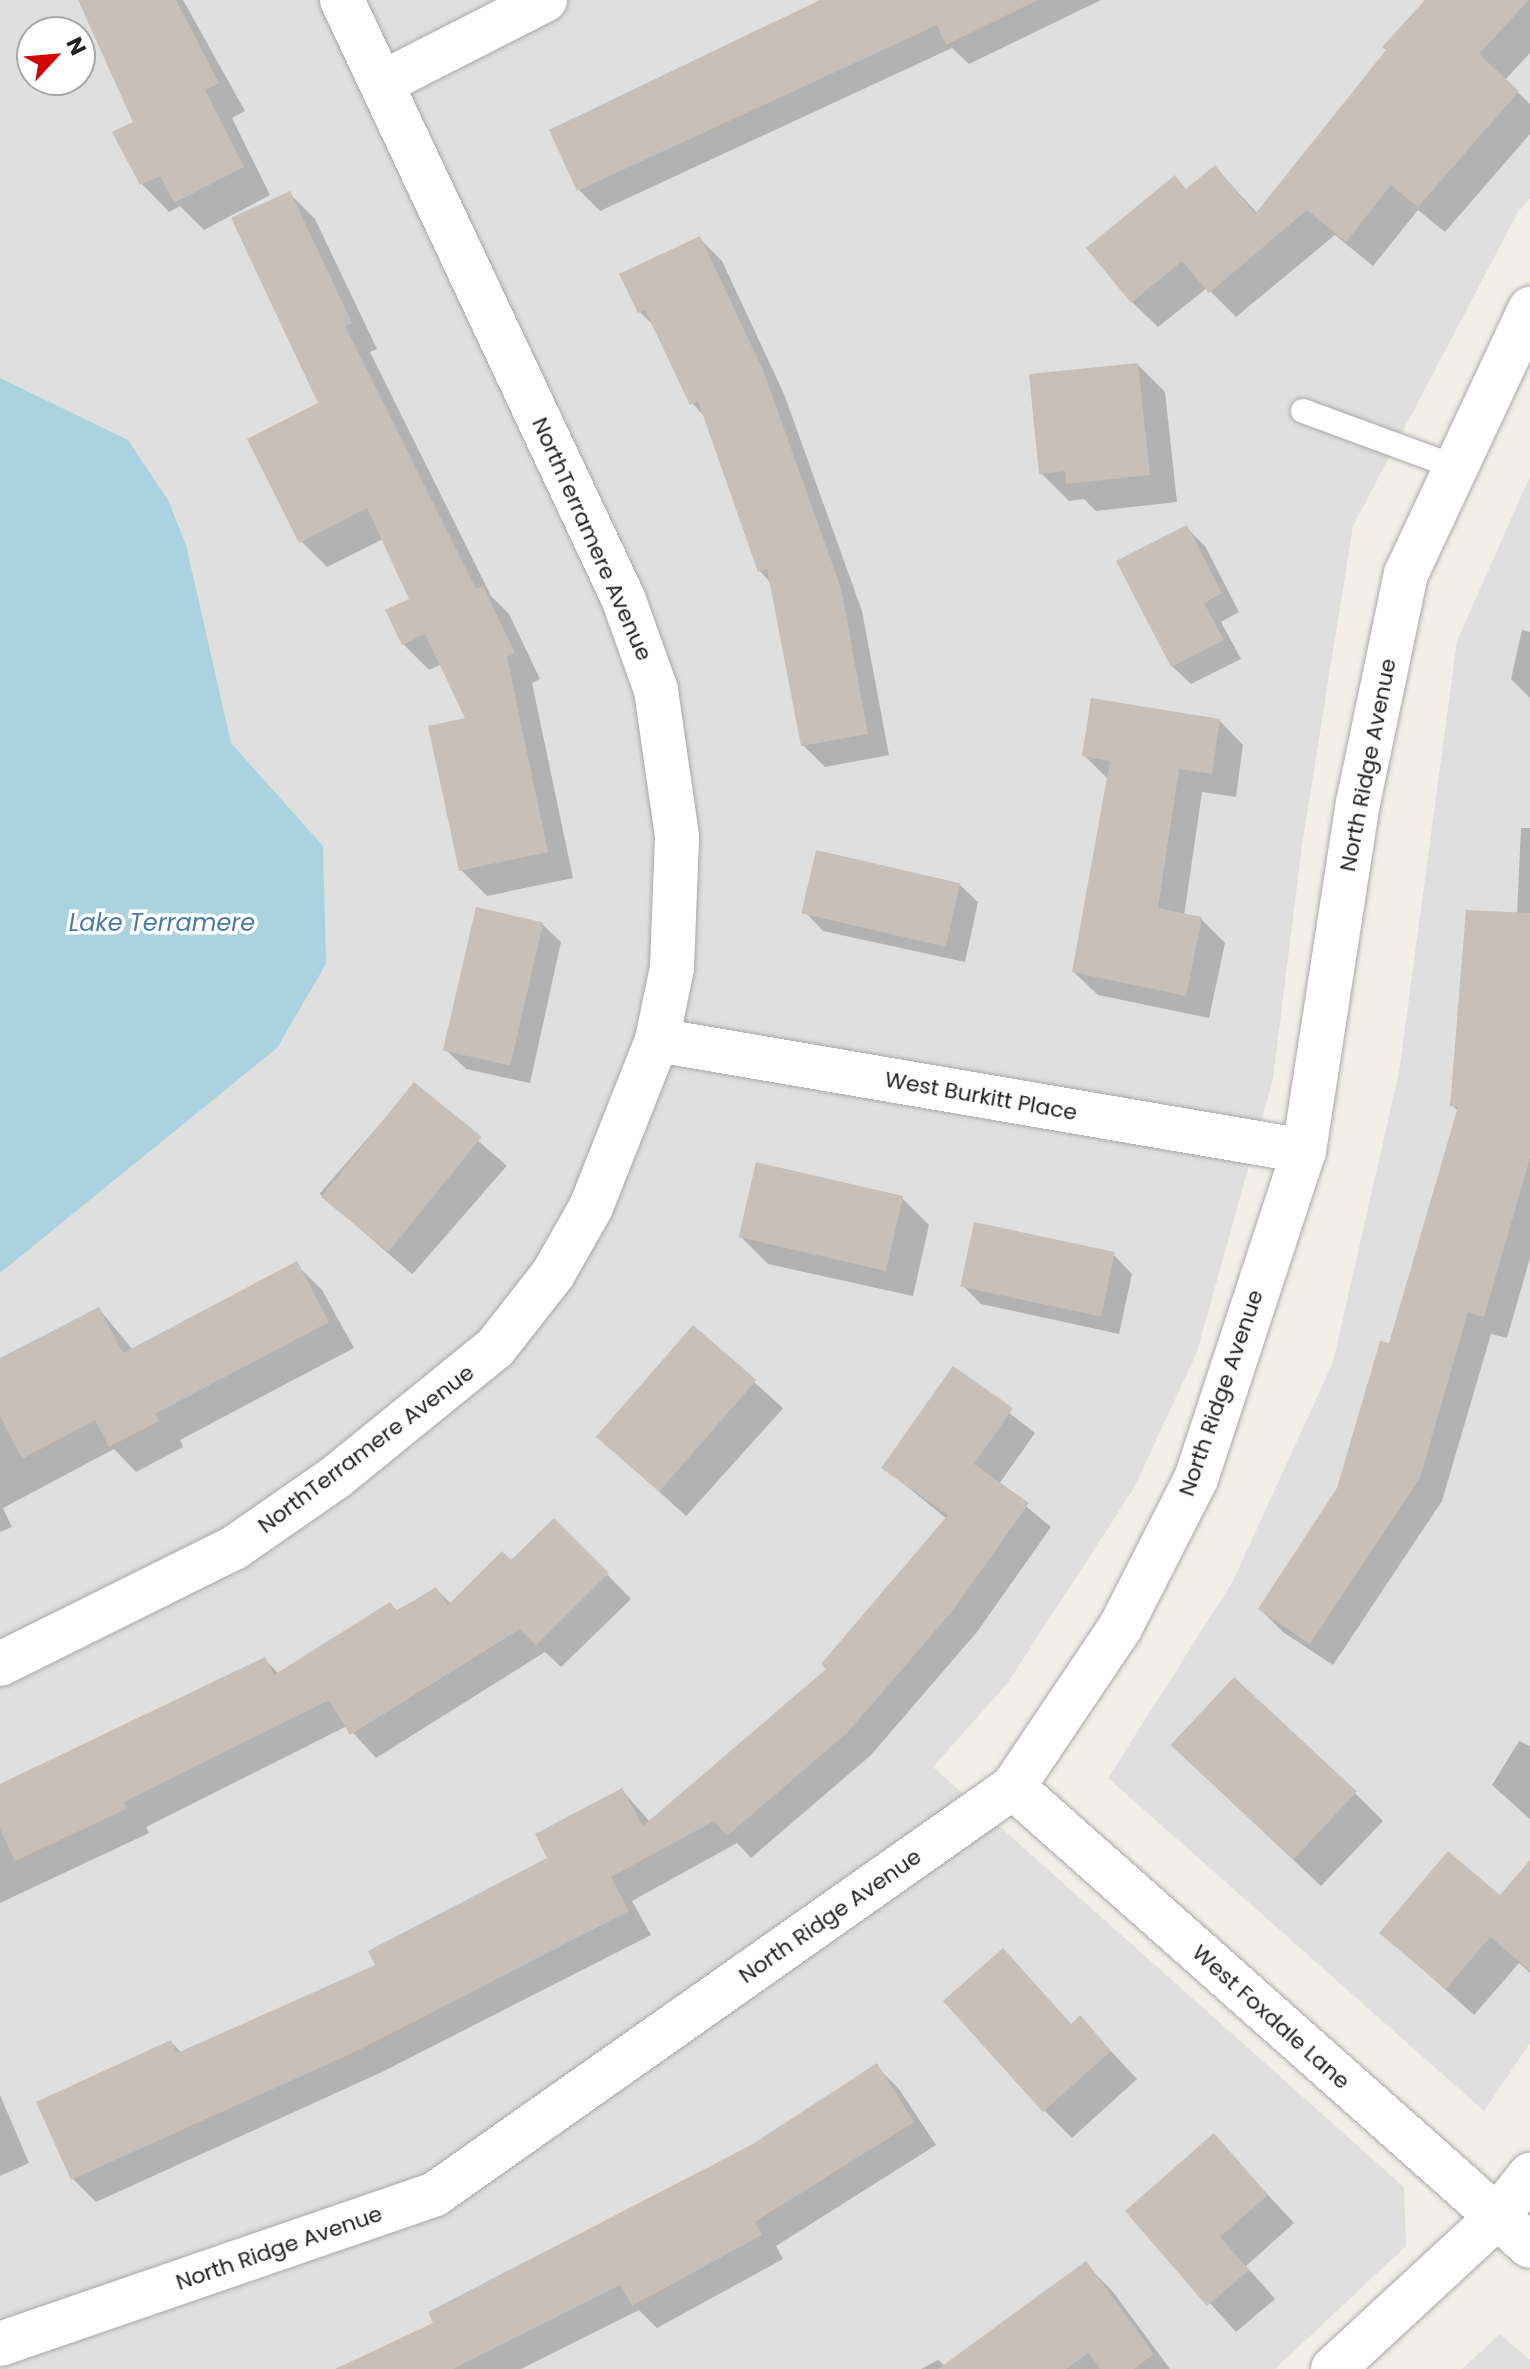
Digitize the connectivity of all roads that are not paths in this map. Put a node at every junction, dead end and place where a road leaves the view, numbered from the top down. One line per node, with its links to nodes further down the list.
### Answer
1 (342, 0): 3 (street, NorthTerramere Avenue)
2 (545, 0): 3 (street)
3 (382, 83): 7 (street, NorthTerramere Avenue)
4 (1530, 309): 6 (street, North Ridge Avenue)
5 (1303, 411): 6 (lane)
6 (1455, 467): 8 (street, North Ridge Avenue)
7 (657, 1040): 8 (street, West Burkitt Place); 9 (street, NorthTerramere Avenue)
8 (1304, 1151): 10 (street, North Ridge Avenue)
9 (0, 1664)
10 (1013, 1787): 12 (street, West Foxdale Lane); 14 (street, North Ridge Avenue)
11 (1530, 2175): 12 (street)
12 (1496, 2218): 13 (street, West Foxdale Lane); 15 (street)
13 (1530, 2246)
14 (0, 2344)
15 (1333, 2369)

